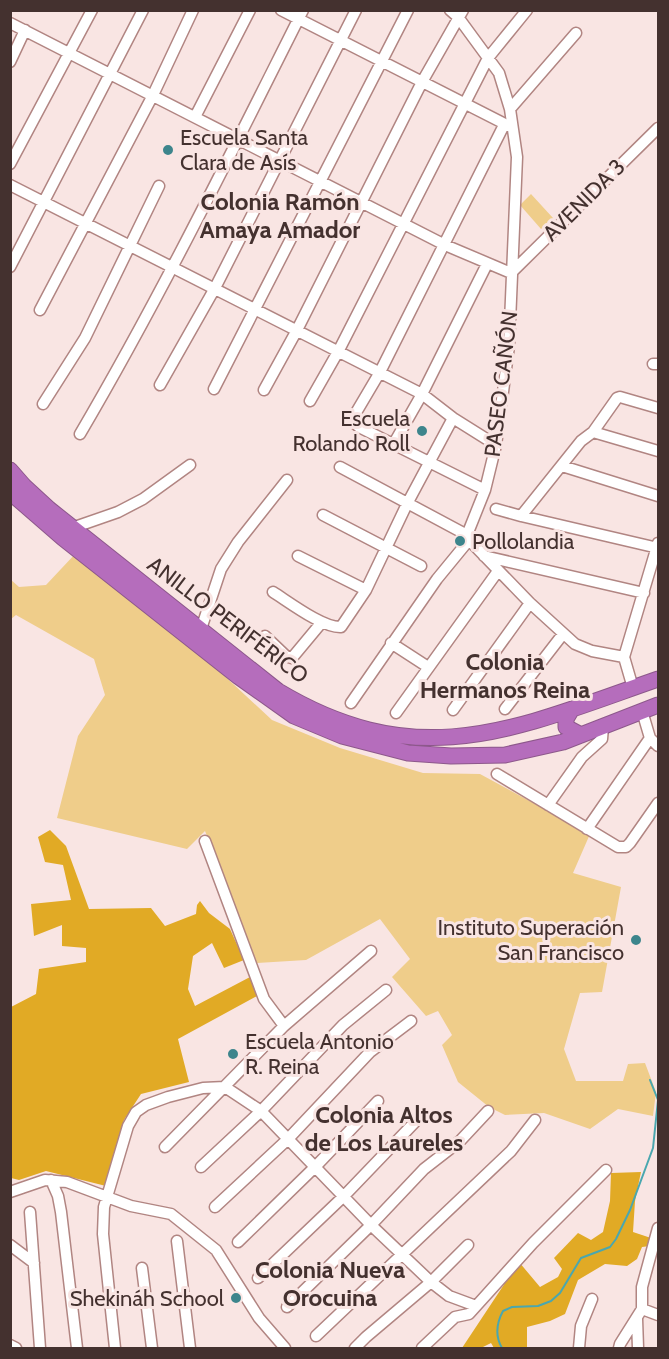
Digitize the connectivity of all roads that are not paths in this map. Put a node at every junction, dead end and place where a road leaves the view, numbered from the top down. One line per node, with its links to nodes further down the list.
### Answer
1 (92, 10): 15 (street)
2 (143, 10): 19 (street)
3 (193, 10): 21 (street)
4 (250, 10): 24 (street)
5 (281, 10): 10 (street)
6 (356, 10): 14 (street)
7 (408, 10): 18 (street)
8 (527, 10): 16 (street)
9 (457, 13): 16 (street, PASEO CAÑÓN); 20 (street)
10 (301, 15): 14 (street); 27 (street)
11 (10, 23): 12 (street)
12 (25, 30): 15 (street); 17 (street)
13 (576, 33): 23 (street)
14 (341, 41): 18 (street); 28 (street)
15 (69, 52): 19 (street); 29 (street)
16 (488, 58): 22 (street); 23 (street, PASEO CAÑÓN)
17 (10, 62)
18 (383, 63): 20 (street); 30 (street)
19 (110, 73): 21 (street); 33 (street)
20 (422, 82): 22 (street); 34 (street)
21 (153, 94): 24 (street); 35 (street)
22 (463, 104): 25 (street); 36 (street)
23 (510, 109): 25 (street, PASEO CAÑÓN)
24 (195, 117): 27 (street)
25 (508, 127): 38 (street); 42 (street, PASEO CAÑÓN)
26 (658, 128): 42 (street, AVENIDA 3)
27 (239, 139): 28 (street); 40 (street)
28 (280, 160): 30 (street); 43 (street)
29 (10, 164)
30 (322, 181): 34 (street); 44 (street)
31 (10, 185): 33 (street)
32 (159, 186): 37 (street)
33 (45, 202): 35 (street); 41 (street)
34 (362, 202): 36 (street); 46 (street)
35 (85, 222): 37 (street); 45 (street)
36 (404, 222): 38 (street); 47 (street)
37 (131, 245): 40 (street); 54 (street)
38 (446, 245): 39 (street); 48 (street)
39 (487, 264): 42 (street); 52 (street)
40 (172, 266): 43 (street); 58 (street)
41 (10, 267)
42 (511, 273): 60 (street, PASEO CAÑÓN)
43 (215, 288): 44 (street); 49 (street)
44 (256, 309): 46 (street); 50 (street)
45 (40, 310)
46 (297, 330): 47 (street); 51 (street)
47 (339, 350): 48 (street); 53 (street)
48 (380, 372): 52 (street); 59 (street)
49 (160, 385)
50 (214, 389)
51 (264, 390)
52 (422, 394): 56 (street); 59 (street)
53 (310, 401)
54 (43, 404)
55 (658, 408): 57 (street)
56 (453, 418): 60 (street); 62 (street)
57 (593, 432): 61 (street); 64 (street)
58 (80, 434)
59 (393, 444): 62 (street)
60 (496, 445): 69 (street, PASEO CAÑÓN)
61 (658, 451)
62 (430, 463): 69 (street); 71 (street)
63 (190, 465): 75 (street)
64 (562, 466): 70 (street); 74 (street)
65 (340, 467): 71 (street)
66 (10, 470): 75 (highway, ANILLO PERIFÉRICO)
67 (287, 480): 88 (street)
68 (10, 490): 104 (highway, ANILLO PERIFÉRICO)
69 (485, 490): 76 (street, PASEO CAÑÓN)
70 (658, 496)
71 (407, 504): 76 (street); 78 (street)
72 (496, 509): 74 (street)
73 (323, 515): 78 (street)
74 (521, 516): 77 (street)
75 (72, 528): 88 (highway, ANILLO PERIFÉRICO)
76 (468, 538): 80 (street); 91 (street, PASEO CAÑÓN)
77 (658, 546): 85 (street)
78 (387, 549): 81 (street); 83 (street)
79 (298, 556): 83 (street)
80 (484, 556): 82 (street); 85 (street)
81 (420, 566)
82 (498, 571): 86 (street); 93 (street)
83 (366, 590): 87 (street)
84 (273, 592): 87 (street)
85 (644, 593): 92 (street)
86 (530, 603): 89 (street); 100 (street)
87 (322, 622): 90 (street)
88 (201, 629): 99 (highway, ANILLO PERIFÉRICO)
89 (563, 634): 92 (street); 98 (street)
90 (265, 636)
91 (391, 643): 93 (street); 96 (street, PASEO CAÑÓN)
92 (624, 657): 95 (street)
93 (428, 667): 102 (street)
94 (658, 679): 95 (highway, ANILLO PERIFÉRICO)
95 (633, 688): 99 (highway, ANILLO PERIFÉRICO)
96 (351, 703)
97 (658, 705): 101 (highway, ANILLO PERIFÉRICO)
98 (505, 709)
99 (572, 709): 104 (highway)
100 (453, 710)
101 (642, 711): 103 (highway, ANILLO PERIFÉRICO); 105 (street)
102 (396, 713)
103 (603, 727): 104 (highway, ANILLO PERIFÉRICO); 109 (street)
104 (581, 735)
105 (650, 738): 106 (street); 110 (street)
106 (658, 746)
107 (497, 774): 109 (street)
108 (658, 803): 110 (street)
109 (548, 806): 110 (street)
110 (586, 829)
111 (205, 841): 115 (street)
112 (371, 951): 115 (street)
113 (386, 990): 118 (street)
114 (411, 1021): 122 (street)
115 (284, 1026): 116 (street)
116 (225, 1087): 118 (street); 123 (street); 130 (street)
117 (378, 1101): 124 (street)
118 (261, 1111): 122 (street); 125 (street)
119 (488, 1112): 133 (street)
120 (535, 1120): 139 (street)
121 (415, 1122): 129 (street)
122 (288, 1139): 124 (street); 131 (street)
123 (165, 1147)
124 (316, 1166): 129 (street); 136 (street)
125 (201, 1167)
126 (606, 1170): 145 (street)
127 (51, 1180): 128 (street); 130 (street); 153 (street)
128 (10, 1192)
129 (344, 1197): 133 (street); 142 (street)
130 (107, 1198): 154 (street); 157 (street)
131 (214, 1208)
132 (30, 1212): 140 (street)
133 (371, 1225): 139 (street); 146 (street)
134 (658, 1228): 147 (street)
135 (177, 1241): 156 (street)
136 (238, 1242)
137 (10, 1245): 140 (street)
138 (468, 1245): 143 (street)
139 (401, 1253): 143 (street); 149 (street)
140 (34, 1263): 152 (street)
141 (142, 1268): 155 (street)
142 (258, 1278)
143 (431, 1281): 145 (street); 158 (street)
144 (592, 1299): 160 (street)
145 (476, 1306): 159 (street)
146 (287, 1307)
147 (640, 1314): 148 (street); 161 (street); 162 (street)
148 (658, 1315)
149 (316, 1336)
150 (10, 1345): 151 (street)
151 (16, 1348)
152 (40, 1348)
153 (77, 1348)
154 (116, 1348)
155 (152, 1348)
156 (190, 1348)
157 (285, 1348)
158 (355, 1348)
159 (422, 1348)
160 (579, 1348)
161 (619, 1348)
162 (638, 1348)

